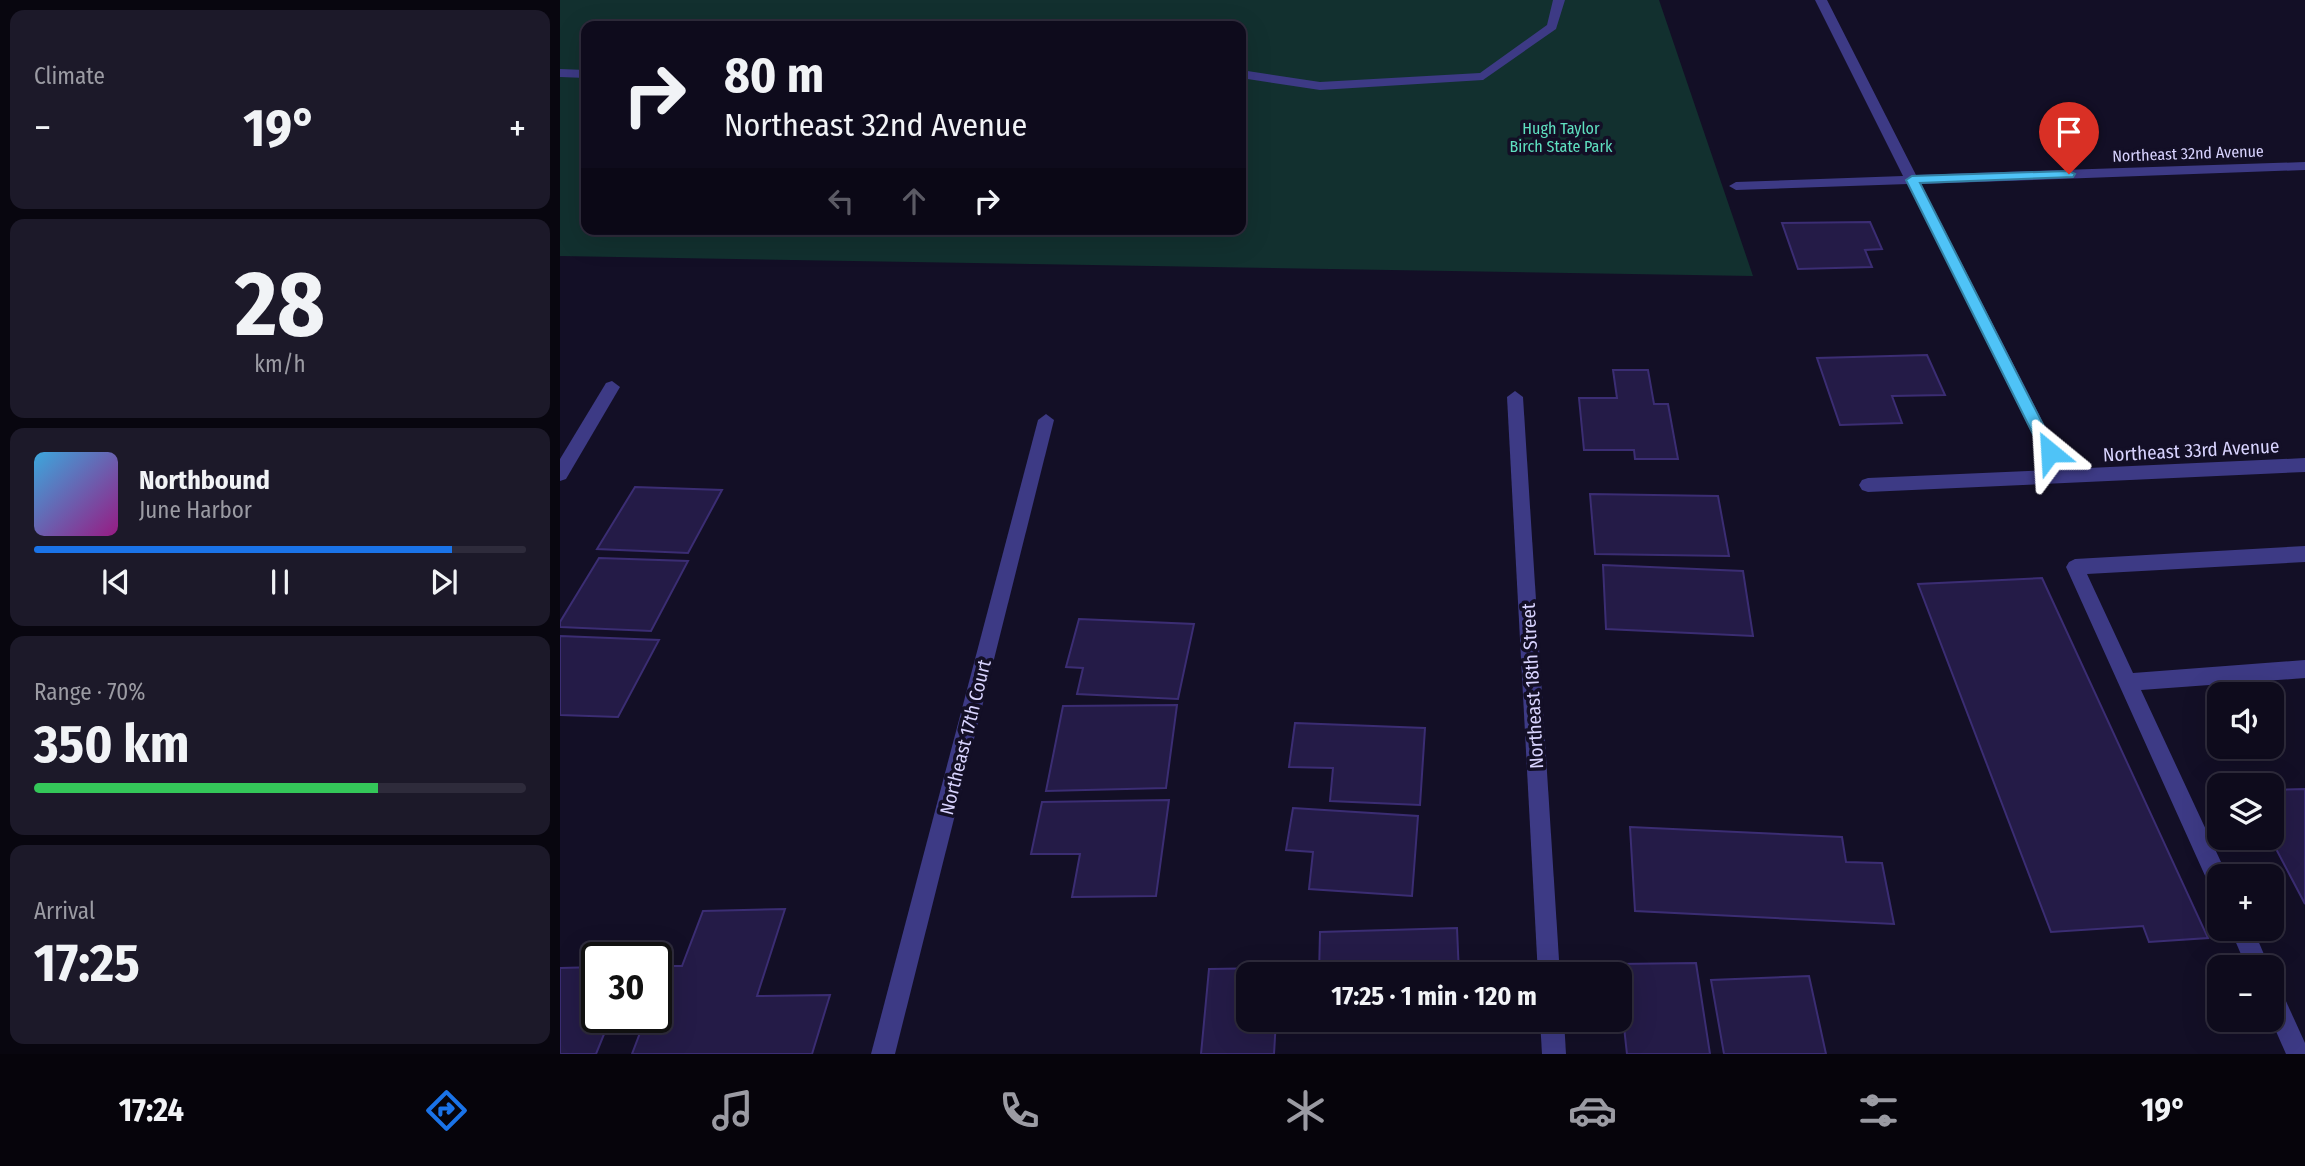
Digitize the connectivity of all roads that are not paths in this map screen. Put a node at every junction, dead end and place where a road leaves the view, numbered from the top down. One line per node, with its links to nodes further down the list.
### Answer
1 (1559, 0): 5 (street)
2 (1821, 0): 7 (street)
3 (560, 73): 4 (street)
4 (581, 74)
5 (1246, 75)
6 (2305, 166): 7 (street, Northeast 32nd Avenue)
7 (1912, 180): 8 (street, Northeast 32nd Avenue); 14 (street)
8 (1736, 186)
9 (612, 387): 13 (street)
10 (1515, 397): 20 (street, Northeast 18th Street)
11 (1046, 420): 23 (street, Northeast 17th Court)
12 (2305, 465): 14 (street, Northeast 33rd Avenue)
13 (560, 474)
14 (2062, 476): 15 (street, Northeast 33rd Avenue)
15 (1868, 485)
16 (2305, 554): 18 (street)
17 (2305, 669): 18 (street)
18 (2127, 682): 19 (street)
19 (2211, 864)
20 (1548, 962)
21 (2284, 1023): 25 (street)
22 (1553, 1032): 24 (street)
23 (883, 1054)
24 (1554, 1054)
25 (2298, 1054)

